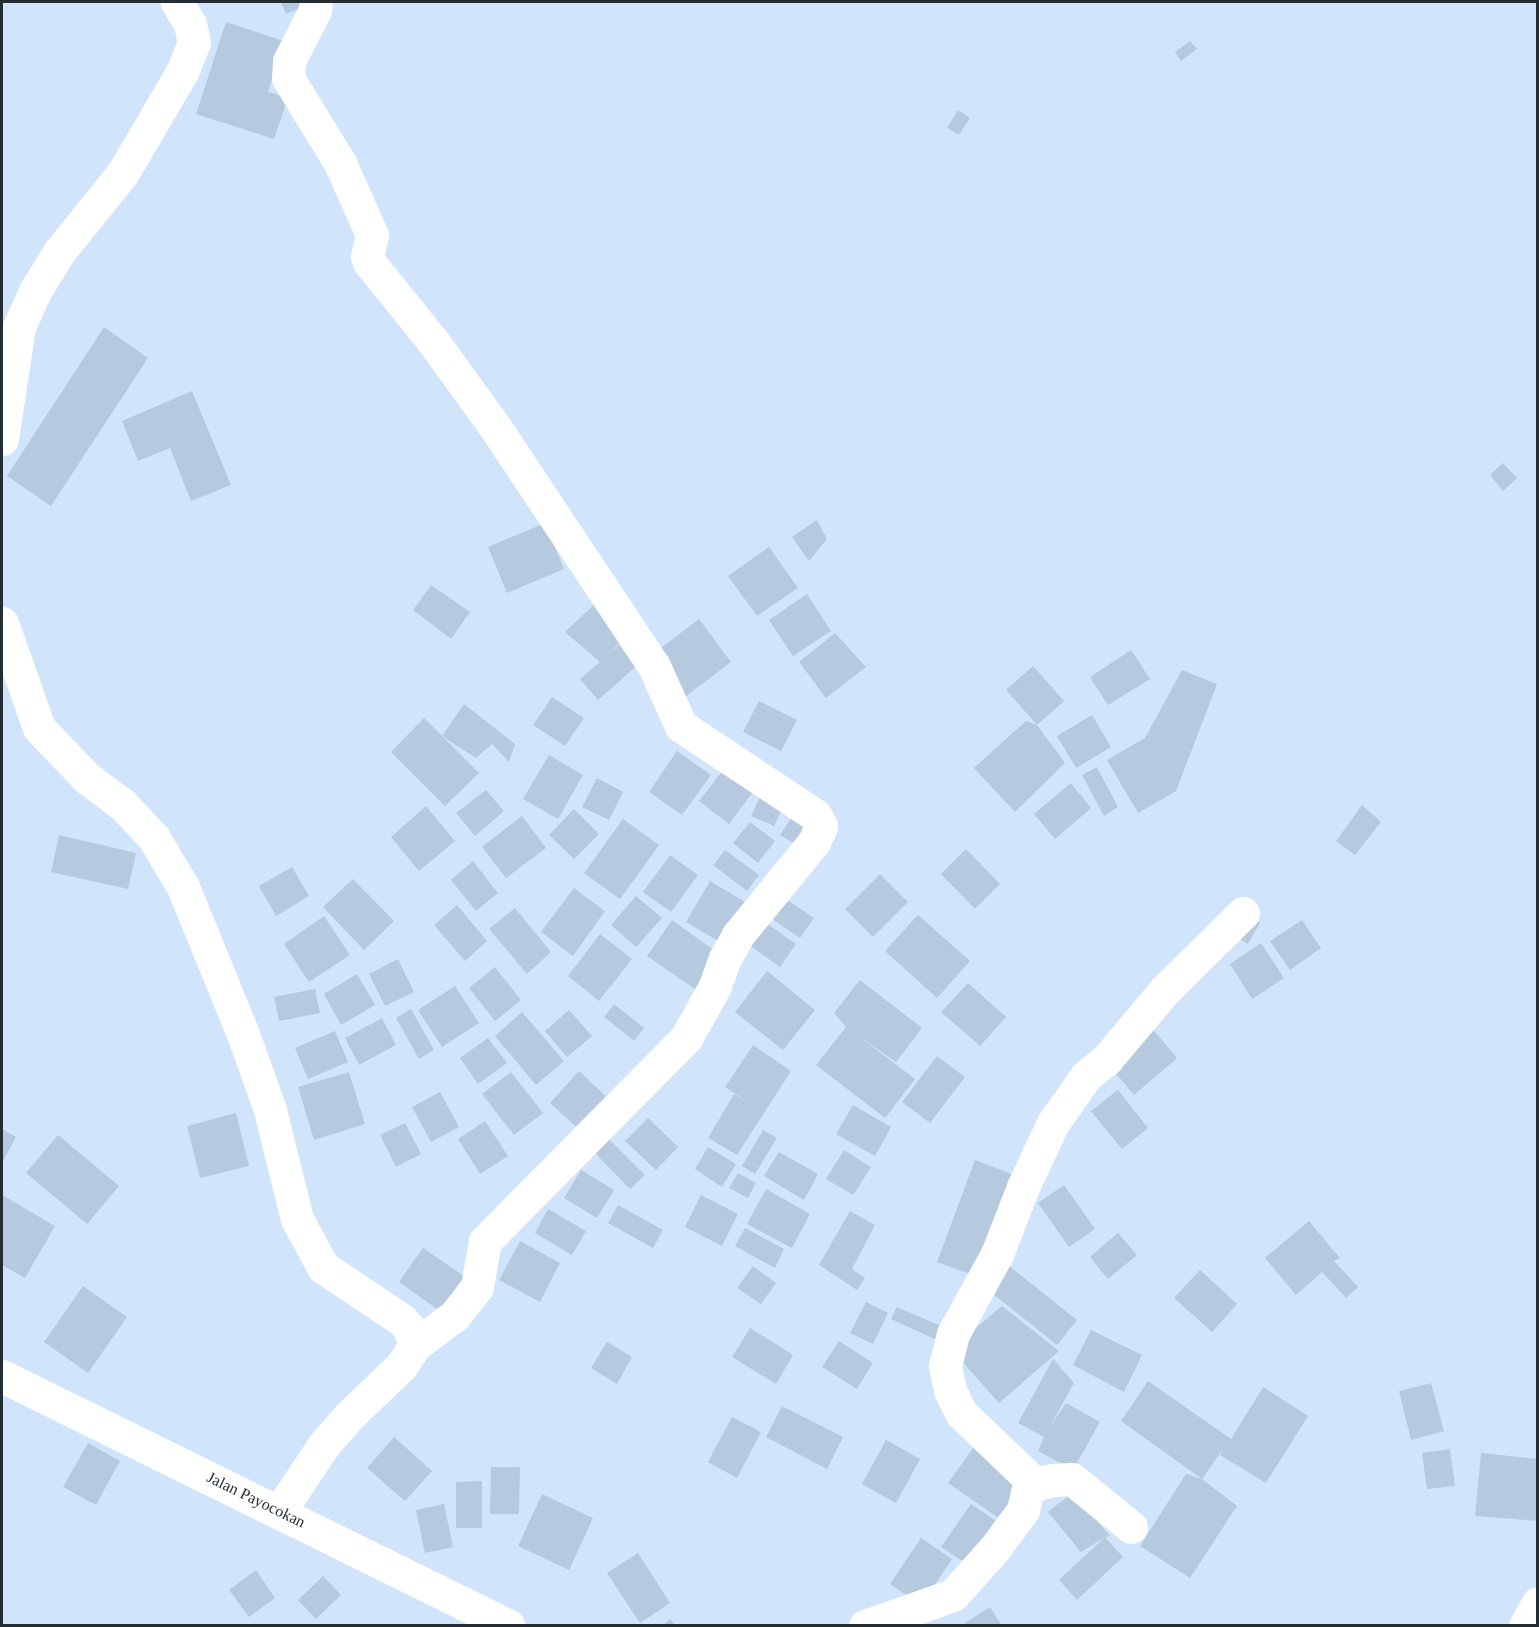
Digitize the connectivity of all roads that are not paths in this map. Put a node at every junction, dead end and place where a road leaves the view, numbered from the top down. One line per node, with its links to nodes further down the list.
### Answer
1 (177, 2): 3 (street)
2 (316, 2): 6 (street)
3 (2, 439)
4 (2, 623): 6 (street)
5 (1243, 913): 8 (street)
6 (416, 1345): 9 (street)
7 (2, 1376): 9 (street, Jalan Payocokan)
8 (1030, 1486): 10 (street); 13 (street)
9 (279, 1512): 12 (street, Jalan Payocokan)
10 (1131, 1527)
11 (1538, 1603): 14 (street)
12 (509, 1626)
13 (865, 1626)
14 (1525, 1626)

